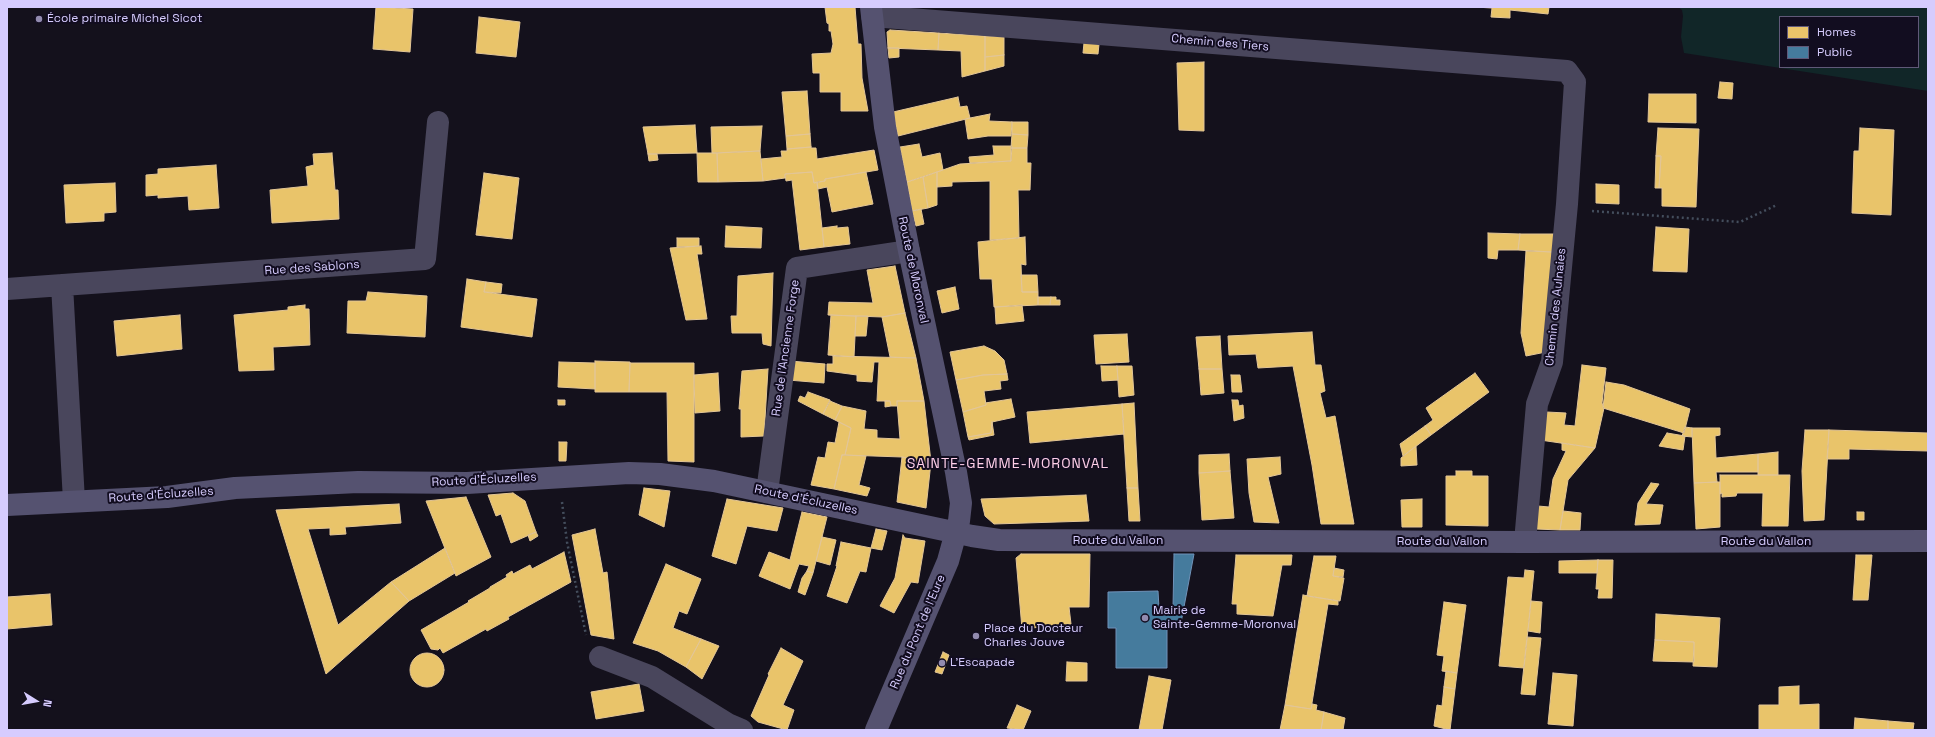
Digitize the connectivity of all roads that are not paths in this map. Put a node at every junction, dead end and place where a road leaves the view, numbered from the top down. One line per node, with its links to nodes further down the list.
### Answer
1 (872, 11): 2 (street, Chemin des Tiers); 4 (street, Route de Moronval)
2 (1568, 71): 12 (street, Chemin des Aulnaies)
3 (438, 122): 5 (street, Rue des Sablons)
4 (909, 251): 7 (street, Rue de l'Ancienne Forge); 10 (street, Route de Moronval)
5 (62, 285): 6 (street, Rue des Sablons); 8 (street)
6 (7, 289)
7 (767, 492): 8 (street, Route d'Écluzelles); 10 (street, Route d'Écluzelles)
8 (74, 501): 9 (street, Route d'Écluzelles)
9 (7, 505)
10 (957, 532): 12 (street, Route du Vallon); 15 (street, Rue du Pont de l'Eure)
11 (1928, 541): 12 (street, Route du Vallon)
12 (1525, 542)
13 (600, 658): 14 (street)
14 (742, 730)
15 (876, 730)

